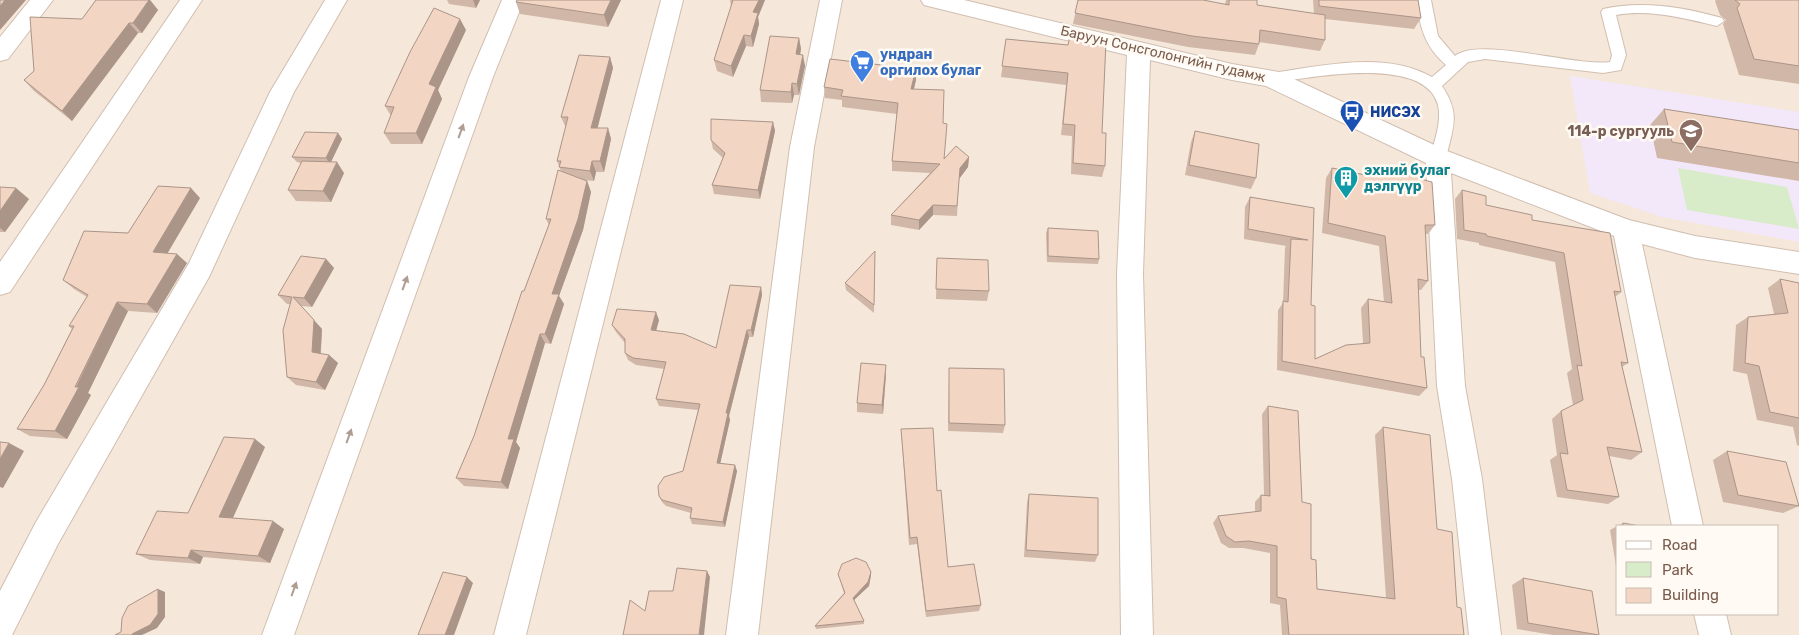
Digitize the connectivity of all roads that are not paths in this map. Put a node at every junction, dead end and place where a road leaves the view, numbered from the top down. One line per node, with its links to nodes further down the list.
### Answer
1 (42, 0): 12 (street)
2 (192, 0): 19 (street)
3 (336, 0): 22 (street)
4 (513, 0): 23 (street, one-way to 4)
5 (672, 0): 24 (street)
6 (831, 0): 25 (street)
7 (932, 0): 11 (street, Баруун Сонсголонгийн гудамж)
8 (1424, 0): 13 (lane)
9 (1606, 6): 10 (lane); 13 (lane)
10 (1717, 22)
11 (1139, 50): 14 (street, Баруун Сонсголонгийн гудамж); 26 (street)
12 (0, 54)
13 (1455, 64): 15 (lane)
14 (1271, 78): 15 (lane); 16 (street, Баруун Сонсголонгийн гудамж)
15 (1433, 85): 16 (lane)
16 (1438, 158): 17 (street, Баруун Сонсголонгийн гудамж); 27 (street)
17 (1626, 230): 18 (street, Баруун Сонсголонгийн гудамж); 20 (street)
18 (1799, 263)
19 (0, 284)
20 (1688, 525)
21 (1710, 615): 28 (street)
22 (0, 625)
23 (278, 635)
24 (510, 635)
25 (742, 635)
26 (1137, 635)
27 (1485, 635)
28 (1715, 635)

